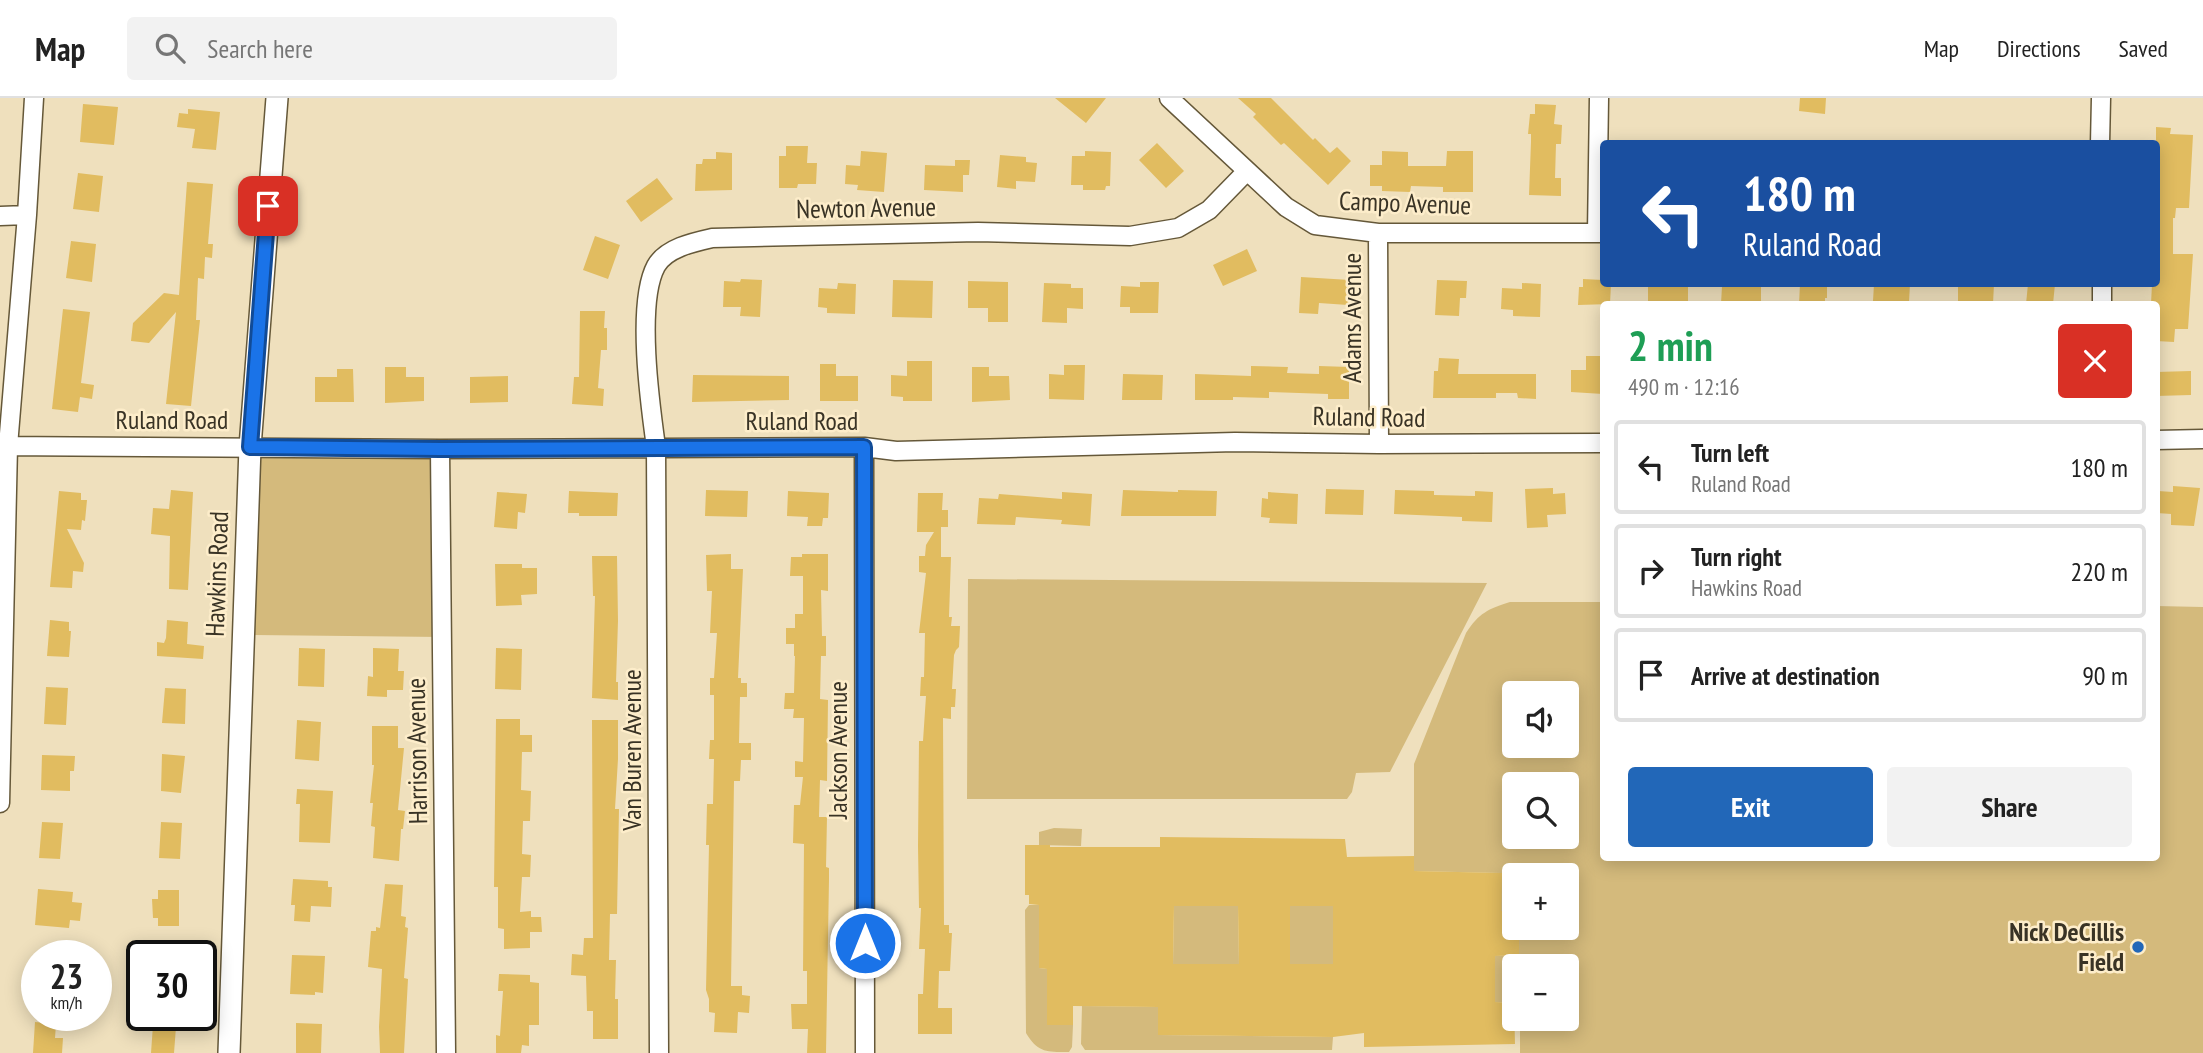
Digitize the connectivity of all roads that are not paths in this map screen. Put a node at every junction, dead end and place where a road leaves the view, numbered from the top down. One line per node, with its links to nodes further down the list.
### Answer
1 (34, 98): 8 (street)
2 (277, 98): 17 (street, Hawkins Road)
3 (1169, 98): 7 (street, Campo Avenue)
4 (1600, 98): 11 (street)
5 (2101, 98): 6 (street)
6 (2100, 140)
7 (1247, 171): 10 (street, Campo Avenue); 18 (street, Newton Avenue)
8 (27, 215): 9 (street); 16 (street)
9 (0, 216)
10 (1378, 233): 11 (street, Campo Avenue); 15 (street, Adams Avenue)
11 (1600, 233)
12 (2203, 439): 13 (street)
13 (2160, 440)
14 (1600, 443): 15 (street, Ruland Road)
15 (1379, 444): 19 (street, Ruland Road)
16 (4, 446): 17 (street, Ruland Road); 21 (street)
17 (250, 447): 20 (street, Ruland Road); 22 (street, Hawkins Road)
18 (656, 447): 19 (street, Ruland Road); 20 (street, Ruland Road); 24 (street, Van Buren Avenue)
19 (864, 447): 25 (street, Jackson Avenue)
20 (440, 449): 23 (street, Harrison Avenue)
21 (0, 803)
22 (229, 1053)
23 (446, 1053)
24 (659, 1053)
25 (866, 1053)

